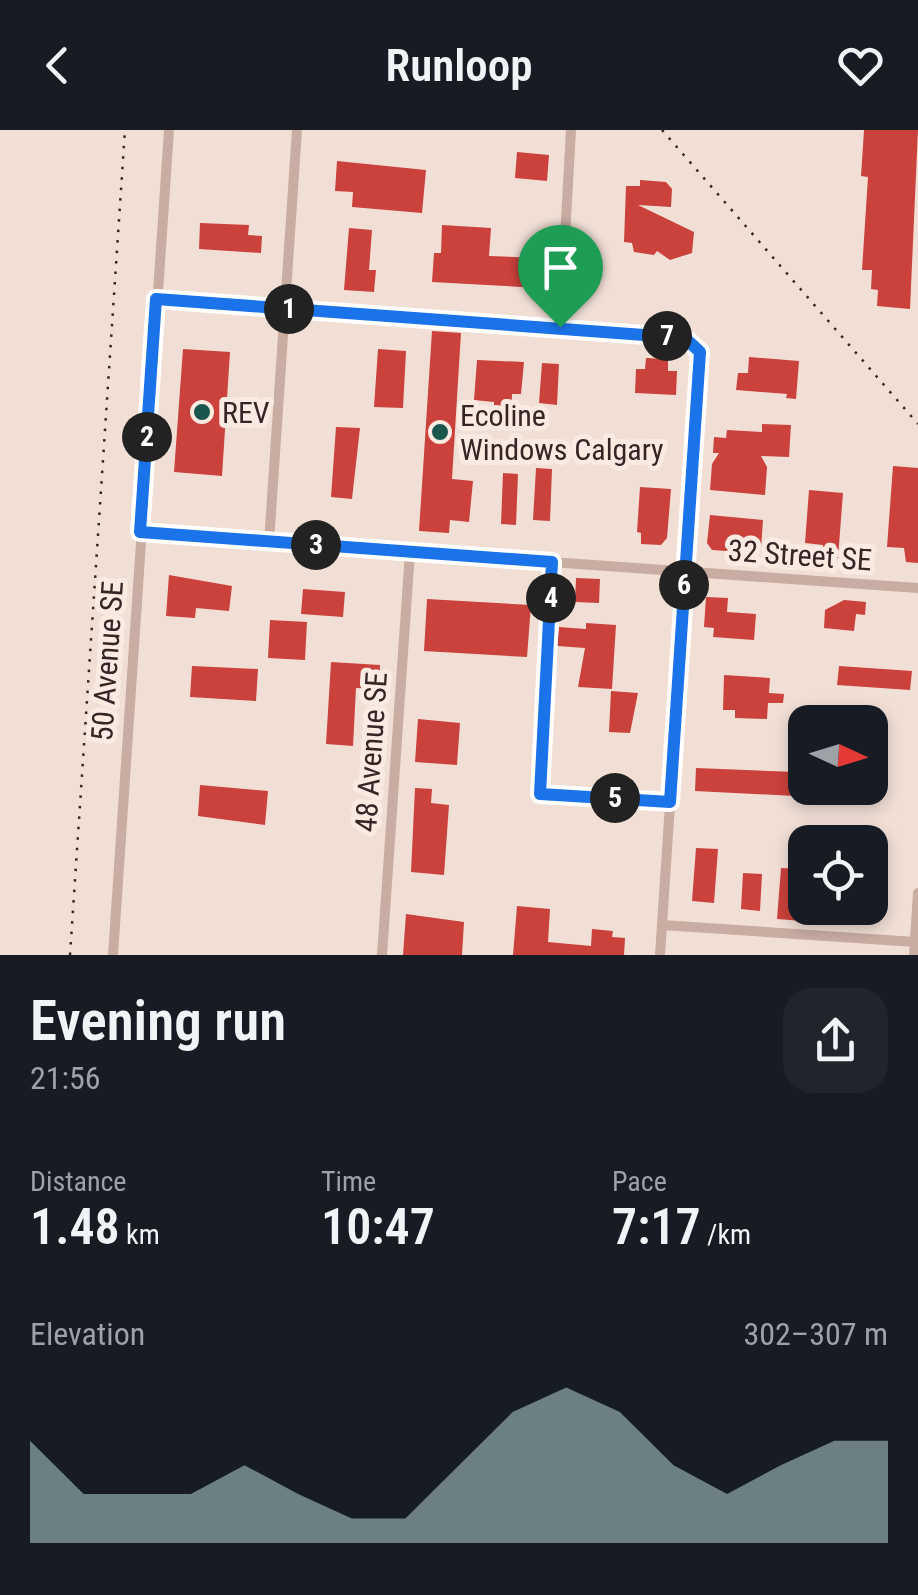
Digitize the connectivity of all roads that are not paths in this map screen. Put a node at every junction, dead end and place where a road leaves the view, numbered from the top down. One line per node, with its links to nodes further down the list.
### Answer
1 (168, 130): 4 (street, 50 Avenue SE)
2 (297, 130): 5 (street)
3 (570, 130): 6 (street)
4 (156, 299): 5 (street); 7 (street, 50 Avenue SE)
5 (284, 308): 6 (street); 8 (street)
6 (560, 327): 11 (street)
7 (140, 532): 8 (street, 32 Street SE); 17 (street, 50 Avenue SE)
8 (269, 542): 9 (street, 32 Street SE)
9 (410, 552): 10 (street, 32 Street SE); 18 (street, 48 Avenue SE)
10 (552, 562): 11 (street, 32 Street SE); 13 (street)
11 (685, 572): 12 (street, 32 Street SE); 13 (street)
12 (918, 588)
13 (670, 802): 15 (street)
14 (918, 893): 16 (street)
15 (662, 925): 16 (street); 19 (street)
16 (915, 942): 20 (street)
17 (113, 955)
18 (382, 955)
19 (660, 955)
20 (914, 955)

